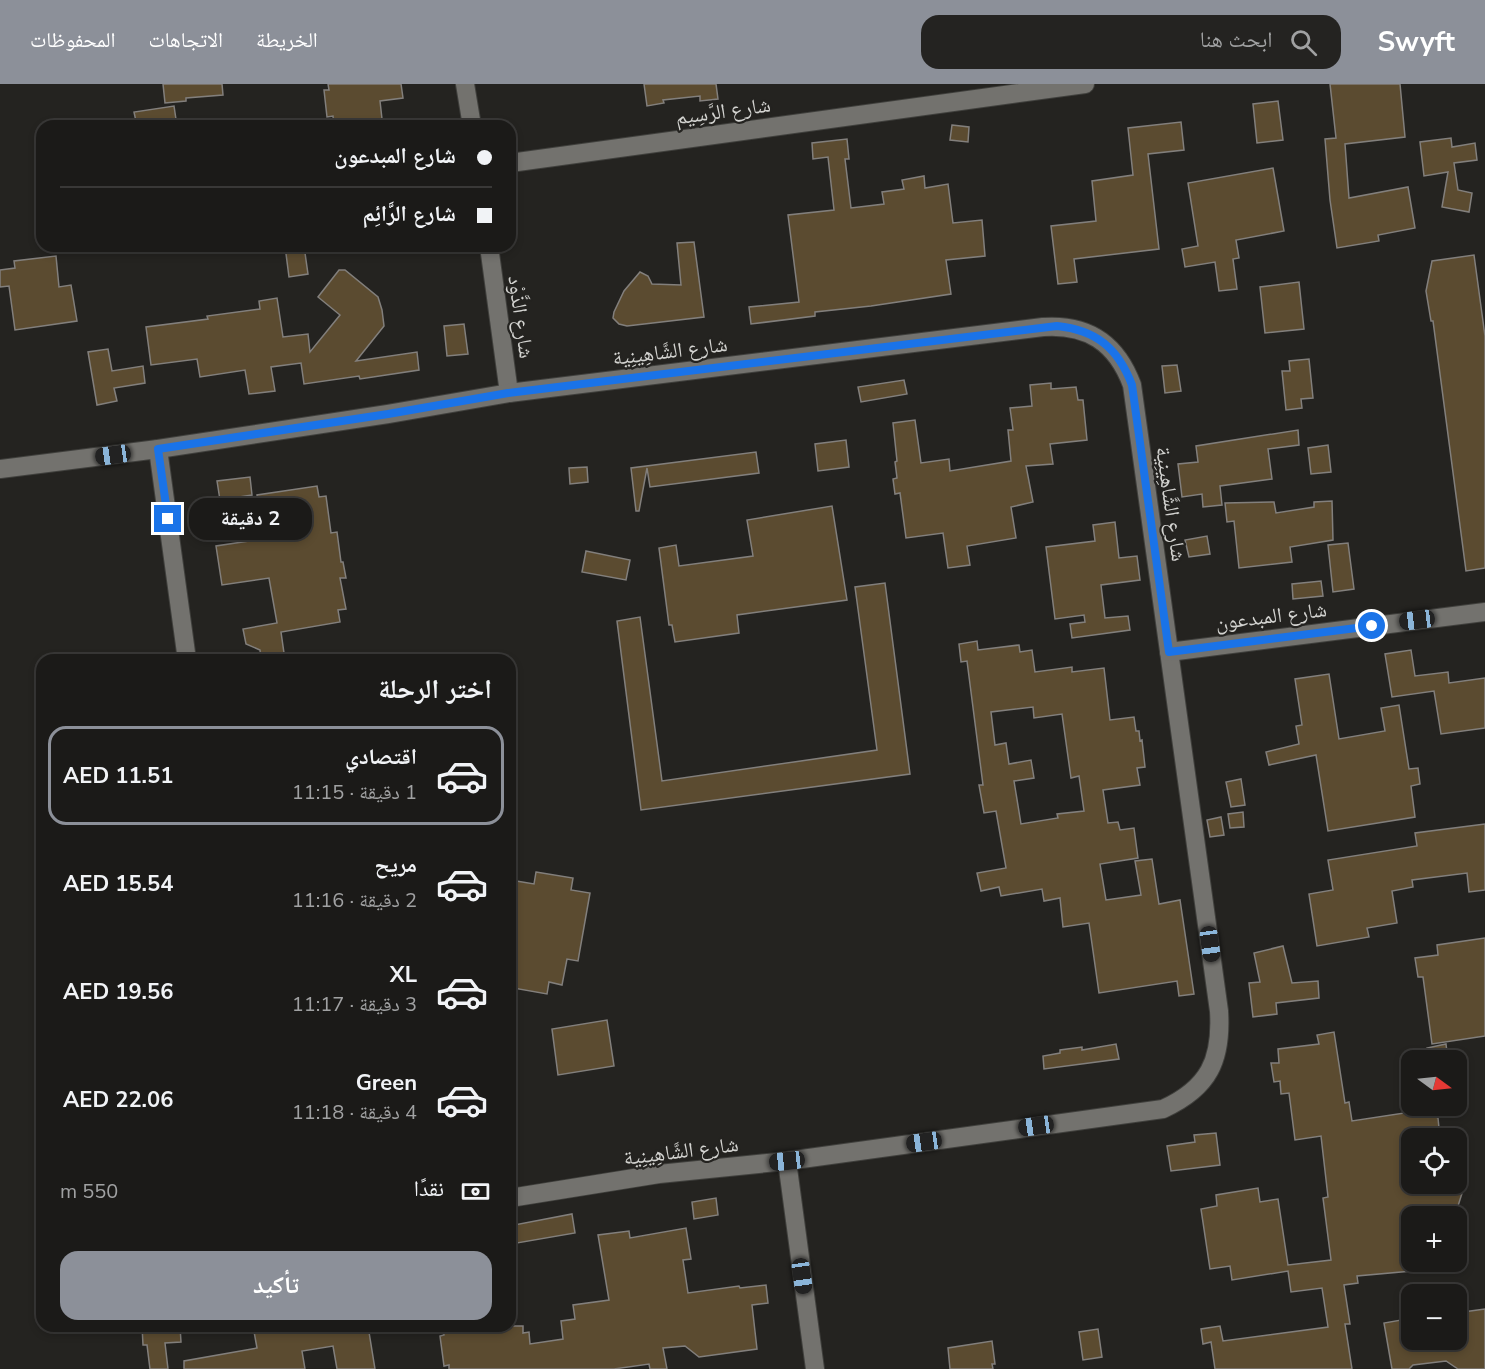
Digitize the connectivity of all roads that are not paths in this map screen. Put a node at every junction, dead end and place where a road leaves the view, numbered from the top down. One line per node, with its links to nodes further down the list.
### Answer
1 (465, 84): 3 (street)
2 (1085, 84): 4 (street, شارع الرَّسِيم)
3 (471, 120)
4 (516, 162)
5 (490, 252): 6 (street, شارع الذَّوْد)
6 (508, 393): 7 (street, شارع الشَّاهِينِية); 10 (street, شارع الشَّاهِينِية)
7 (158, 449): 8 (street, شارع الشَّاهِينِية); 11 (street)
8 (0, 469)
9 (1485, 612): 10 (street, شارع المبدعون)
10 (1169, 652): 12 (street, شارع الشَّاهِينِية)
11 (186, 654)
12 (787, 1161): 13 (street, شارع الشَّاهِينِية); 14 (street)
13 (516, 1197)
14 (815, 1369)

